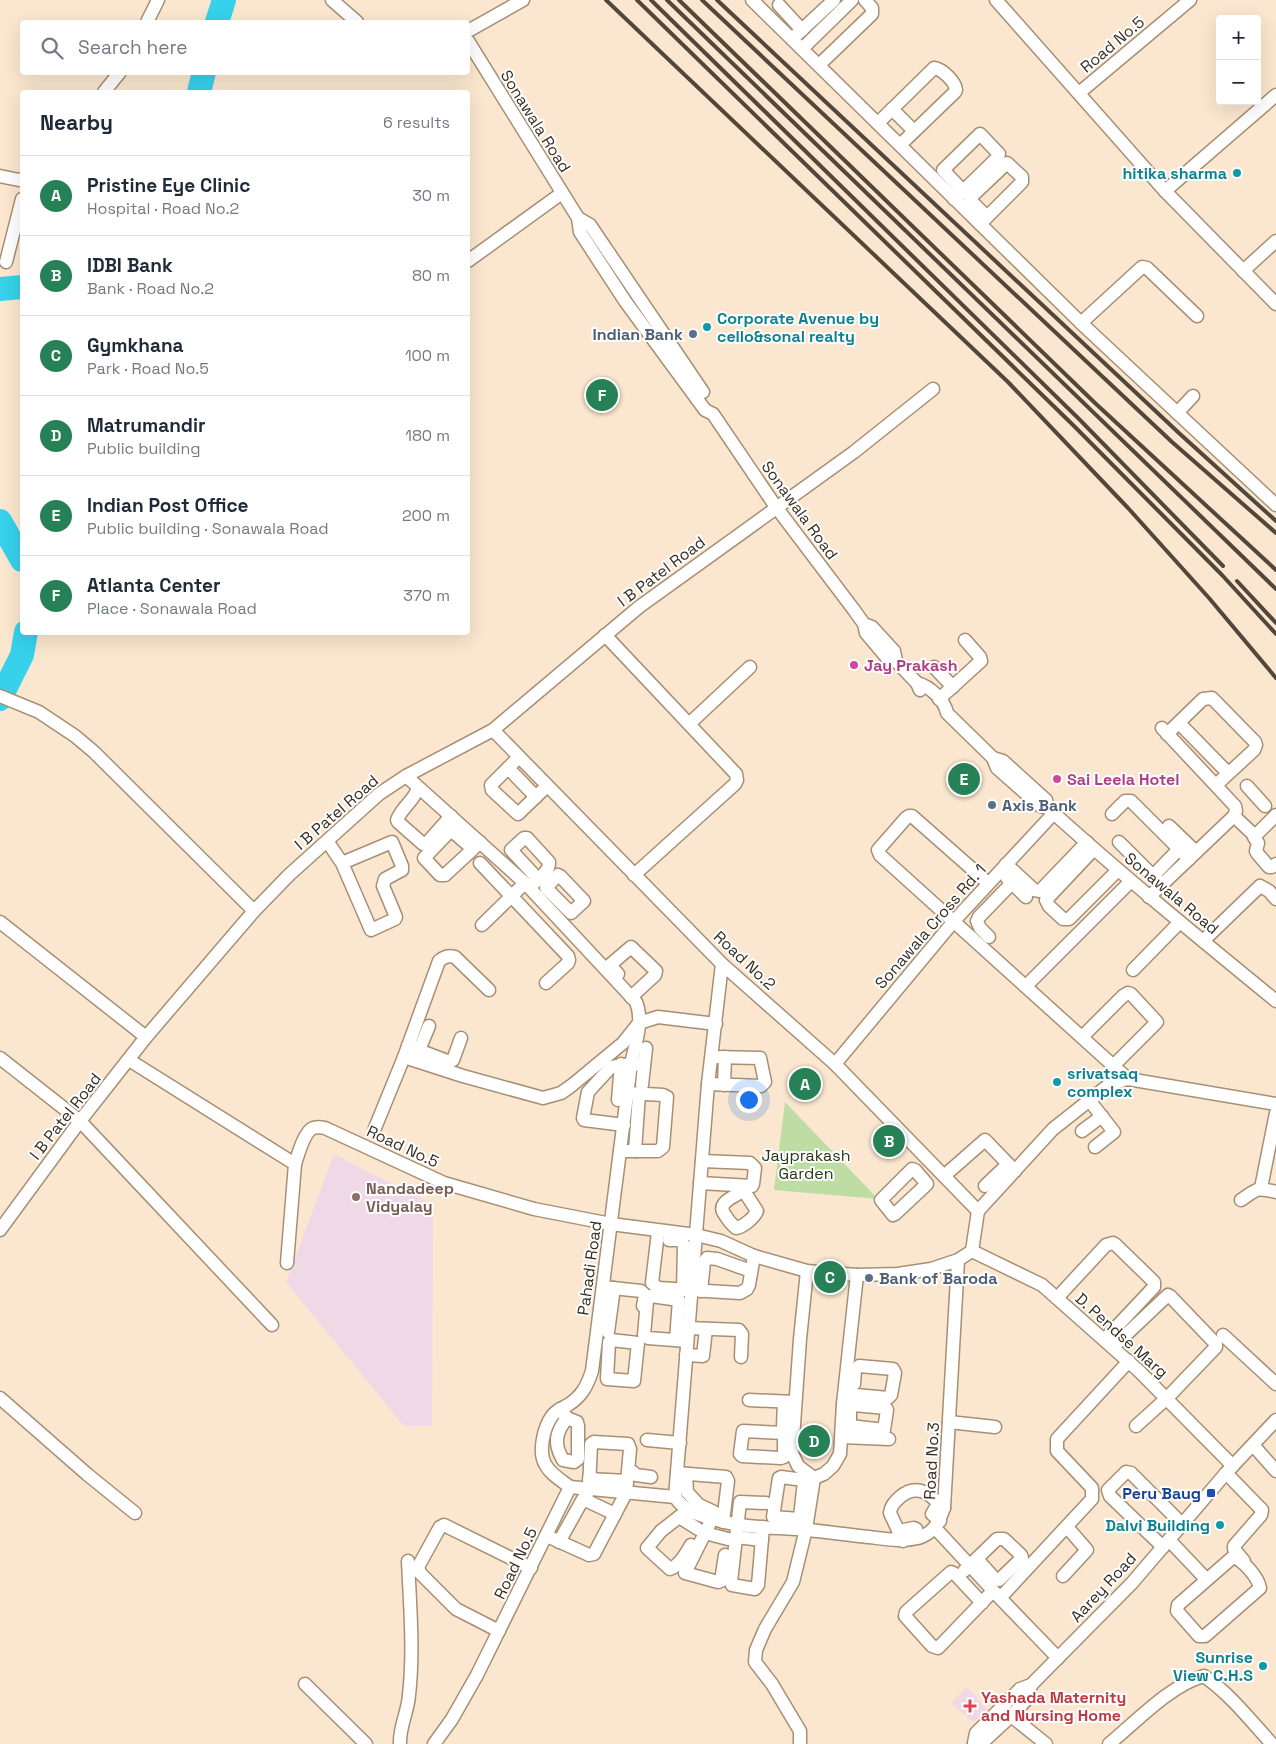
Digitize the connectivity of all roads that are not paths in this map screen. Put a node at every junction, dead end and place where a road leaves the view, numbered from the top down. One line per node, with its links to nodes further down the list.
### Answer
1 (158, 0): 12 (street)
2 (332, 0): 13 (street)
3 (523, 0): 14 (street)
4 (752, 0): 11 (street)
5 (834, 0): 15 (street)
6 (852, 0): 16 (street)
7 (865, 0): 20 (street)
8 (996, 0): 24 (street)
9 (1190, 0): 24 (street, Road No.5)
10 (776, 1): 11 (street); 15 (street)
11 (765, 13): 17 (street)
12 (148, 20)
13 (355, 20)
14 (470, 30)
15 (802, 30): 17 (street)
16 (818, 33): 19 (street); 20 (street)
17 (792, 39): 19 (street)
18 (470, 44): 33 (street, Sonawala Road)
19 (802, 48): 21 (street)
20 (835, 49): 21 (street)
21 (819, 65): 27 (street)
22 (118, 75): 23 (street)
23 (106, 90)
24 (1079, 93): 32 (street)
25 (1276, 95): 32 (street)
26 (892, 109): 27 (street); 28 (street); 28 (street)
27 (878, 123): 29 (street)
28 (914, 131): 29 (street)
29 (900, 145): 34 (street)
30 (0, 176): 31 (street)
31 (20, 179)
32 (1165, 191): 39 (street)
33 (562, 194): 37 (street); 47 (street, Sonawala Road)
34 (959, 195): 34 (street); 42 (street)
35 (20, 207): 38 (street)
36 (1276, 241): 39 (street)
37 (470, 261)
38 (6, 262)
39 (1243, 271): 40 (street)
40 (1276, 304)
41 (1197, 316): 42 (street)
42 (1080, 324): 45 (street)
43 (933, 389): 47 (street, I B Patel Road)
44 (1193, 396): 45 (street)
45 (1177, 413): 46 (street)
46 (1276, 505)
47 (776, 507): 48 (street, I B Patel Road); 52 (street, Sonawala Road)
48 (605, 635): 58 (street); 59 (street, I B Patel Road)
49 (965, 640): 53 (street)
50 (934, 666): 53 (street)
51 (750, 667): 58 (street)
52 (917, 684): 55 (street, Sonawala Road); 56 (street, Sonawala Road)
53 (953, 687): 55 (street)
54 (0, 696): 98 (street)
55 (939, 699): 56 (street, Sonawala Road)
56 (947, 713): 69 (street, Sonawala Road)
57 (1179, 723): 62 (street); 62 (street); 64 (street)
58 (689, 724): 88 (street)
59 (493, 730): 60 (street, Road No.2); 63 (street, I B Patel Road)
60 (519, 757): 61 (street); 65 (street, Road No.2)
61 (508, 768): 67 (street); 67 (street)
62 (1228, 773): 64 (street)
63 (406, 776): 66 (street); 77 (street, I B Patel Road)
64 (1216, 785): 70 (street)
65 (547, 786): 67 (street); 88 (street, Road No.2)
66 (417, 792): 73 (street); 73 (street)
67 (536, 797)
68 (1265, 806): 70 (street)
69 (1051, 810): 79 (street, Sonawala Road); 86 (street, Sonawala Cross Rd. 1)
70 (1234, 811): 76 (street); 82 (street)
71 (1112, 814): 81 (street)
72 (1276, 815): 76 (street)
73 (448, 819): 75 (street)
74 (1169, 826): 82 (street)
75 (459, 830): 80 (street); 80 (street)
76 (1254, 836): 85 (street)
77 (327, 841): 83 (street); 98 (street, I B Patel Road)
78 (1118, 842): 89 (street)
79 (1091, 845): 86 (street); 87 (street, Sonawala Road); 87 (street)
80 (476, 846): 91 (street)
81 (1179, 849): 82 (street); 89 (street)
82 (1192, 855): 89 (street)
83 (342, 863): 83 (street)
84 (480, 863): 94 (street)
85 (1276, 864)
86 (1003, 867): 92 (street, Sonawala Cross Rd. 1); 93 (street)
87 (1118, 870): 90 (street, Sonawala Road)
88 (634, 875): 107 (street, Road No.2)
89 (1158, 880): 96 (street)
90 (1131, 881): 96 (street, Sonawala Road); 111 (street)
91 (531, 883): 94 (street); 103 (street)
92 (988, 883): 99 (street, Sonawala Cross Rd. 1); 99 (street)
93 (1012, 883): 95 (street); 104 (street)
94 (512, 896): 102 (street); 105 (street)
95 (1026, 897)
96 (1149, 897): 101 (street, Sonawala Road)
97 (1276, 899): 106 (street)
98 (254, 911): 118 (street, I B Patel Road)
99 (954, 921): 111 (street); 128 (street, Sonawala Cross Rd. 1)
100 (0, 922): 118 (street)
101 (1180, 922): 106 (street, Sonawala Road); 108 (street)
102 (482, 925)
103 (566, 925): 105 (street); 109 (street)
104 (989, 937)
105 (552, 938): 110 (street)
106 (1203, 940): 114 (street, Sonawala Road)
107 (722, 964): 116 (street); 128 (street, Road No.2)
108 (1133, 970)
109 (612, 972): 113 (street); 113 (street)
110 (546, 983)
111 (1026, 986): 119 (street)
112 (489, 990): 122 (street)
113 (633, 995): 115 (street)
114 (1276, 1001)
115 (639, 1023): 116 (street); 122 (street); 127 (street, Pahadi Road)
116 (716, 1024): 123 (street)
117 (429, 1026): 122 (street)
118 (146, 1037): 126 (street, I B Patel Road)
119 (1082, 1037): 130 (street); 130 (street)
120 (461, 1038): 122 (street)
121 (646, 1048): 129 (street)
122 (410, 1051): 141 (street)
123 (712, 1057): 124 (street); 132 (street)
124 (726, 1057): 133 (street); 133 (street)
125 (0, 1058): 139 (street)
126 (129, 1060): 139 (street, I B Patel Road); 147 (street)
127 (626, 1064): 129 (street); 134 (street, Pahadi Road); 140 (street)
128 (835, 1064): 148 (street, Road No.2)
129 (644, 1065): 134 (street)
130 (1113, 1066): 131 (street)
131 (1128, 1079): 135 (street); 136 (street)
132 (708, 1084): 133 (street); 146 (street)
133 (724, 1085)
134 (631, 1090): 140 (street, Pahadi Road); 145 (street); 145 (street)
135 (1089, 1100): 138 (street); 149 (street)
136 (1276, 1104)
137 (1276, 1113): 154 (street)
138 (1102, 1116): 142 (street); 143 (street)
139 (80, 1121): 160 (street, I B Patel Road); 177 (street)
140 (620, 1125): 144 (street, Pahadi Road)
141 (375, 1128)
142 (1082, 1131)
143 (1095, 1147)
144 (620, 1151): 145 (street); 159 (street, Pahadi Road)
145 (635, 1151)
146 (707, 1161): 152 (street); 152 (street)
147 (296, 1164): 159 (street, Road No.5); 169 (street)
148 (933, 1165): 150 (street); 151 (street, Road No.2)
149 (1012, 1167): 151 (street); 153 (street); 157 (street)
150 (921, 1176)
151 (944, 1176): 157 (street, Road No.2)
152 (705, 1184): 162 (street)
153 (985, 1186)
154 (1261, 1188): 155 (street); 156 (street)
155 (1276, 1192)
156 (1241, 1200)
157 (978, 1211): 164 (street)
158 (728, 1219): 163 (street)
159 (612, 1224): 161 (street, Road No.5); 173 (street, Pahadi Road)
160 (0, 1230)
161 (658, 1235): 162 (street, Road No.5); 166 (street); 174 (street)
162 (696, 1236): 163 (street, Road No.5); 166 (street)
163 (721, 1241): 165 (street, Road No.5); 167 (street)
164 (972, 1250): 168 (street, Road No.5); 175 (street, D. Pendse Marg)
165 (754, 1256): 170 (street); 171 (street, Road No.5)
166 (689, 1257): 174 (street)
167 (717, 1259): 170 (street); 174 (street)
168 (958, 1260): 172 (street, Road No.5); 198 (street, Road No.3)
169 (287, 1263)
170 (751, 1271): 174 (street)
171 (807, 1271): 172 (street, Road No.5); 196 (street)
172 (857, 1275): 190 (street)
173 (608, 1288): 179 (street, Pahadi Road); 179 (street)
174 (691, 1290): 176 (street)
175 (1057, 1298): 182 (street, D. Pendse Marg); 182 (street)
176 (685, 1323): 178 (street); 181 (street); 181 (street)
177 (272, 1325)
178 (706, 1328): 185 (street); 186 (street)
179 (603, 1332): 183 (street, Pahadi Road)
180 (1223, 1335): 191 (street)
181 (681, 1340): 185 (street)
182 (1109, 1343): 187 (street, D. Pendse Marg); 193 (street)
183 (595, 1348): 184 (street); 188 (street, Pahadi Road)
184 (609, 1349): 189 (street); 189 (street)
185 (686, 1355): 206 (street)
186 (741, 1357)
187 (1129, 1361): 193 (street, D. Pendse Marg); 225 (street)
188 (592, 1371): 189 (street); 214 (street, Pahadi Road)
189 (607, 1372)
190 (851, 1374): 194 (street); 194 (street)
191 (1276, 1384)
192 (0, 1398): 220 (street)
193 (1167, 1398): 200 (street); 209 (street, D. Pendse Marg)
194 (848, 1399): 203 (street)
195 (749, 1400): 196 (street)
196 (789, 1402): 202 (street)
197 (1276, 1420): 207 (street, Aarey Road)
198 (949, 1422): 201 (street); 219 (street, Road No.3)
199 (747, 1424): 202 (street)
200 (1136, 1426)
201 (995, 1427)
202 (788, 1431): 208 (street); 208 (street)
203 (846, 1437): 204 (street); 212 (street)
204 (889, 1439)
205 (647, 1440): 206 (street)
206 (680, 1443): 211 (street)
207 (1252, 1445): 209 (street, Aarey Road); 210 (street)
208 (788, 1453): 212 (street)
209 (1230, 1470): 223 (street, Aarey Road); 239 (street, D. Pendse Marg)
210 (1276, 1471)
211 (682, 1474): 217 (street); 222 (street); 222 (street)
212 (808, 1476): 226 (street); 226 (street); 227 (street)
213 (636, 1480): 215 (street); 215 (street); 216 (street); 216 (street); 221 (street)
214 (570, 1487): 215 (street); 228 (street, Road No.5)
215 (588, 1489): 221 (street); 230 (street)
216 (640, 1494): 217 (street)
217 (675, 1498): 222 (street)
218 (766, 1503): 222 (street)
219 (941, 1505): 224 (street, Road No.3); 229 (street)
220 (135, 1512)
221 (615, 1514): 230 (street)
222 (715, 1524): 226 (street); 226 (street)
223 (1182, 1524): 231 (street, Aarey Road); 231 (street)
224 (938, 1525): 229 (street); 233 (street)
225 (1067, 1527): 235 (street); 236 (street)
226 (767, 1528): 227 (street)
227 (806, 1530): 229 (street); 249 (street)
228 (547, 1536): 230 (street); 234 (street, Road No.5)
229 (900, 1536)
230 (559, 1542)
231 (1166, 1543): 238 (street); 243 (street, Aarey Road)
232 (408, 1561): 247 (street)
233 (974, 1563): 235 (street); 235 (street); 237 (street); 240 (street)
234 (531, 1568): 242 (street, Road No.5); 242 (street)
235 (1018, 1571): 240 (street)
236 (1063, 1576)
237 (958, 1577): 241 (street); 241 (street)
238 (1206, 1579): 238 (street)
239 (1268, 1586)
240 (996, 1594): 241 (street); 243 (street)
241 (982, 1603)
242 (499, 1631): 248 (street, Road No.5)
243 (1058, 1658): 245 (street, Aarey Road)
244 (305, 1684): 246 (street)
245 (1006, 1712): 250 (street, Aarey Road); 251 (street)
246 (366, 1744)
247 (400, 1744)
248 (434, 1744)
249 (800, 1744)
250 (974, 1744)
251 (1046, 1744)
252 (1109, 1744): 253 (street)
253 (1272, 1744)

